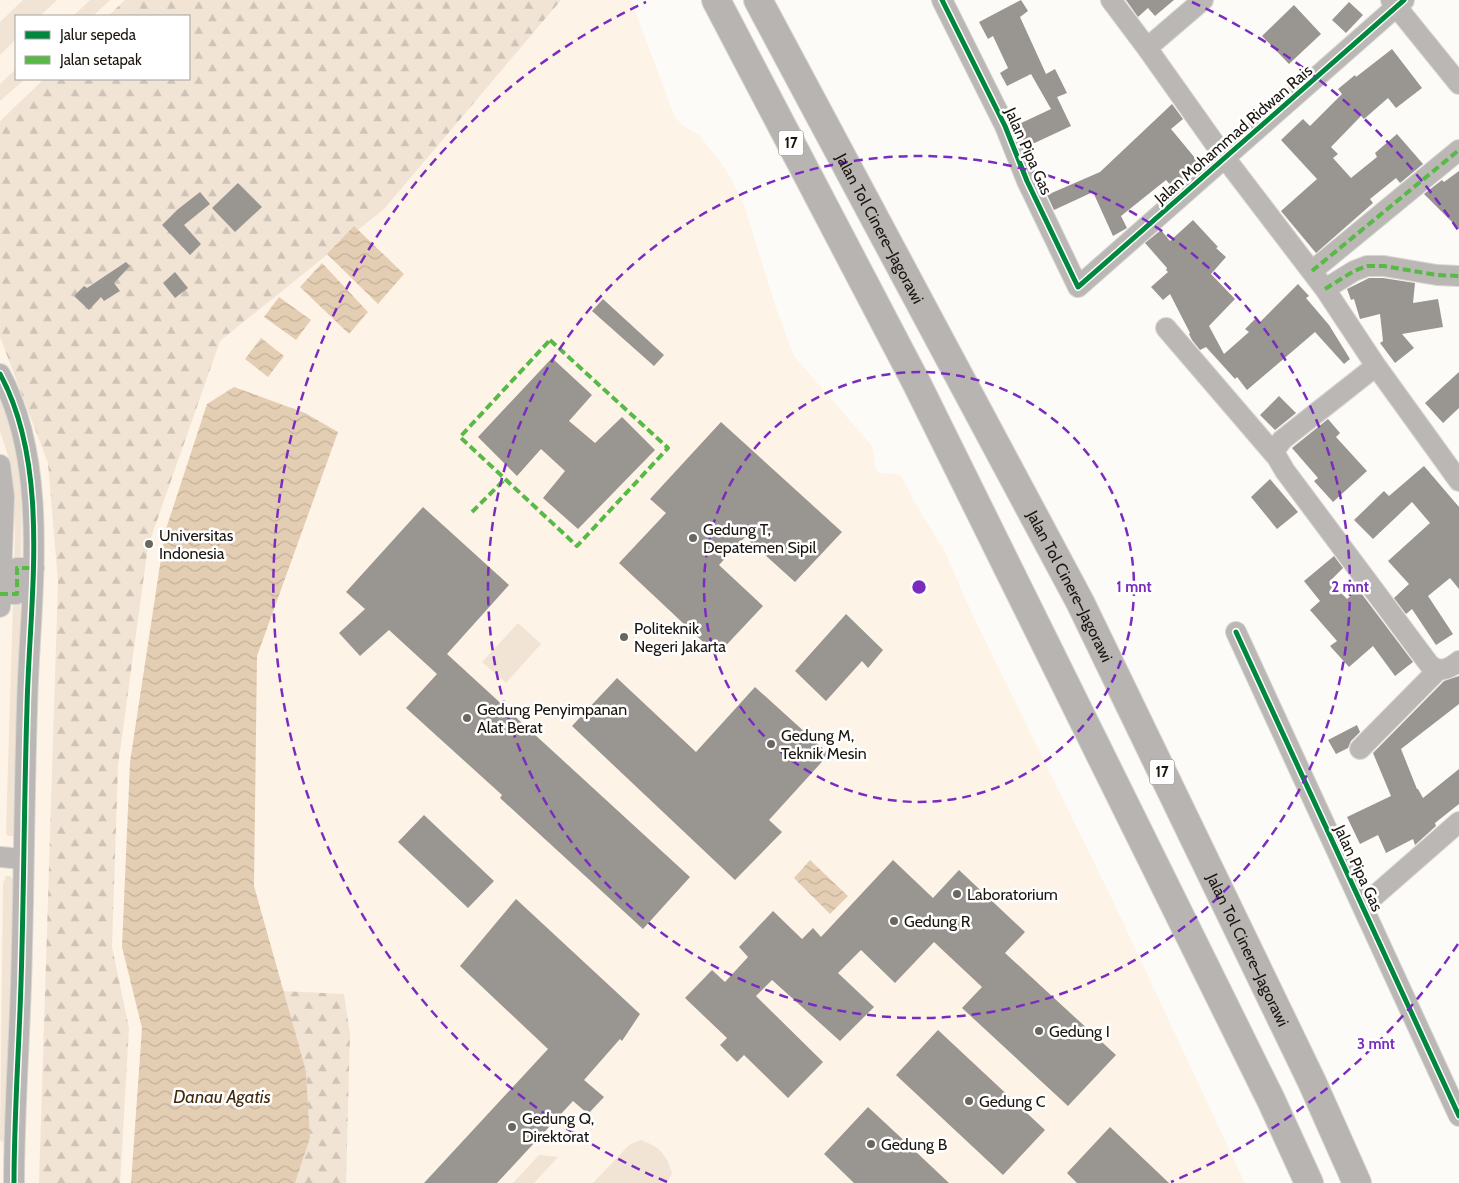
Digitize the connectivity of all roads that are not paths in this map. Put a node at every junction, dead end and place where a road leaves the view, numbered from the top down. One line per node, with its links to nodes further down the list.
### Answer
1 (716, 0): 35 (highway, 17)
2 (758, 0): 36 (highway, Jalan Tol Cinere–Jagorawi / 17)
3 (942, 0): 13 (street, Jalan Pipa Gas)
4 (1111, 0): 7 (street)
5 (1203, 0): 7 (street)
6 (1397, 2): 8 (street); 10 (street, Jalan Mohammad Ridwan Rais)
7 (1148, 48): 10 (street)
8 (1459, 84)
9 (1459, 150): 11 (street)
10 (1225, 158): 11 (street); 13 (street, Jalan Mohammad Ridwan Rais)
11 (1312, 271): 14 (street)
12 (1459, 276): 14 (street)
13 (1078, 287)
14 (1325, 289): 16 (street)
15 (1166, 328): 18 (street)
16 (1376, 366): 18 (street); 20 (street)
17 (0, 374): 21 (street)
18 (1275, 455): 26 (street)
19 (0, 465): 22 (street)
20 (1459, 481)
21 (34, 568): 22 (street); 30 (street)
22 (0, 594): 23 (street)
23 (0, 606)
24 (1236, 632): 31 (street, Jalan Pipa Gas)
25 (1459, 660): 26 (street)
26 (1438, 670): 27 (street)
27 (1360, 749)
28 (1459, 822): 31 (street)
29 (0, 857): 30 (street)
30 (23, 859): 33 (street)
31 (1363, 906): 32 (street, Jalan Pipa Gas)
32 (1459, 1116)
33 (7, 1162): 34 (street)
34 (14, 1183)
35 (1309, 1183)
36 (1357, 1183)

